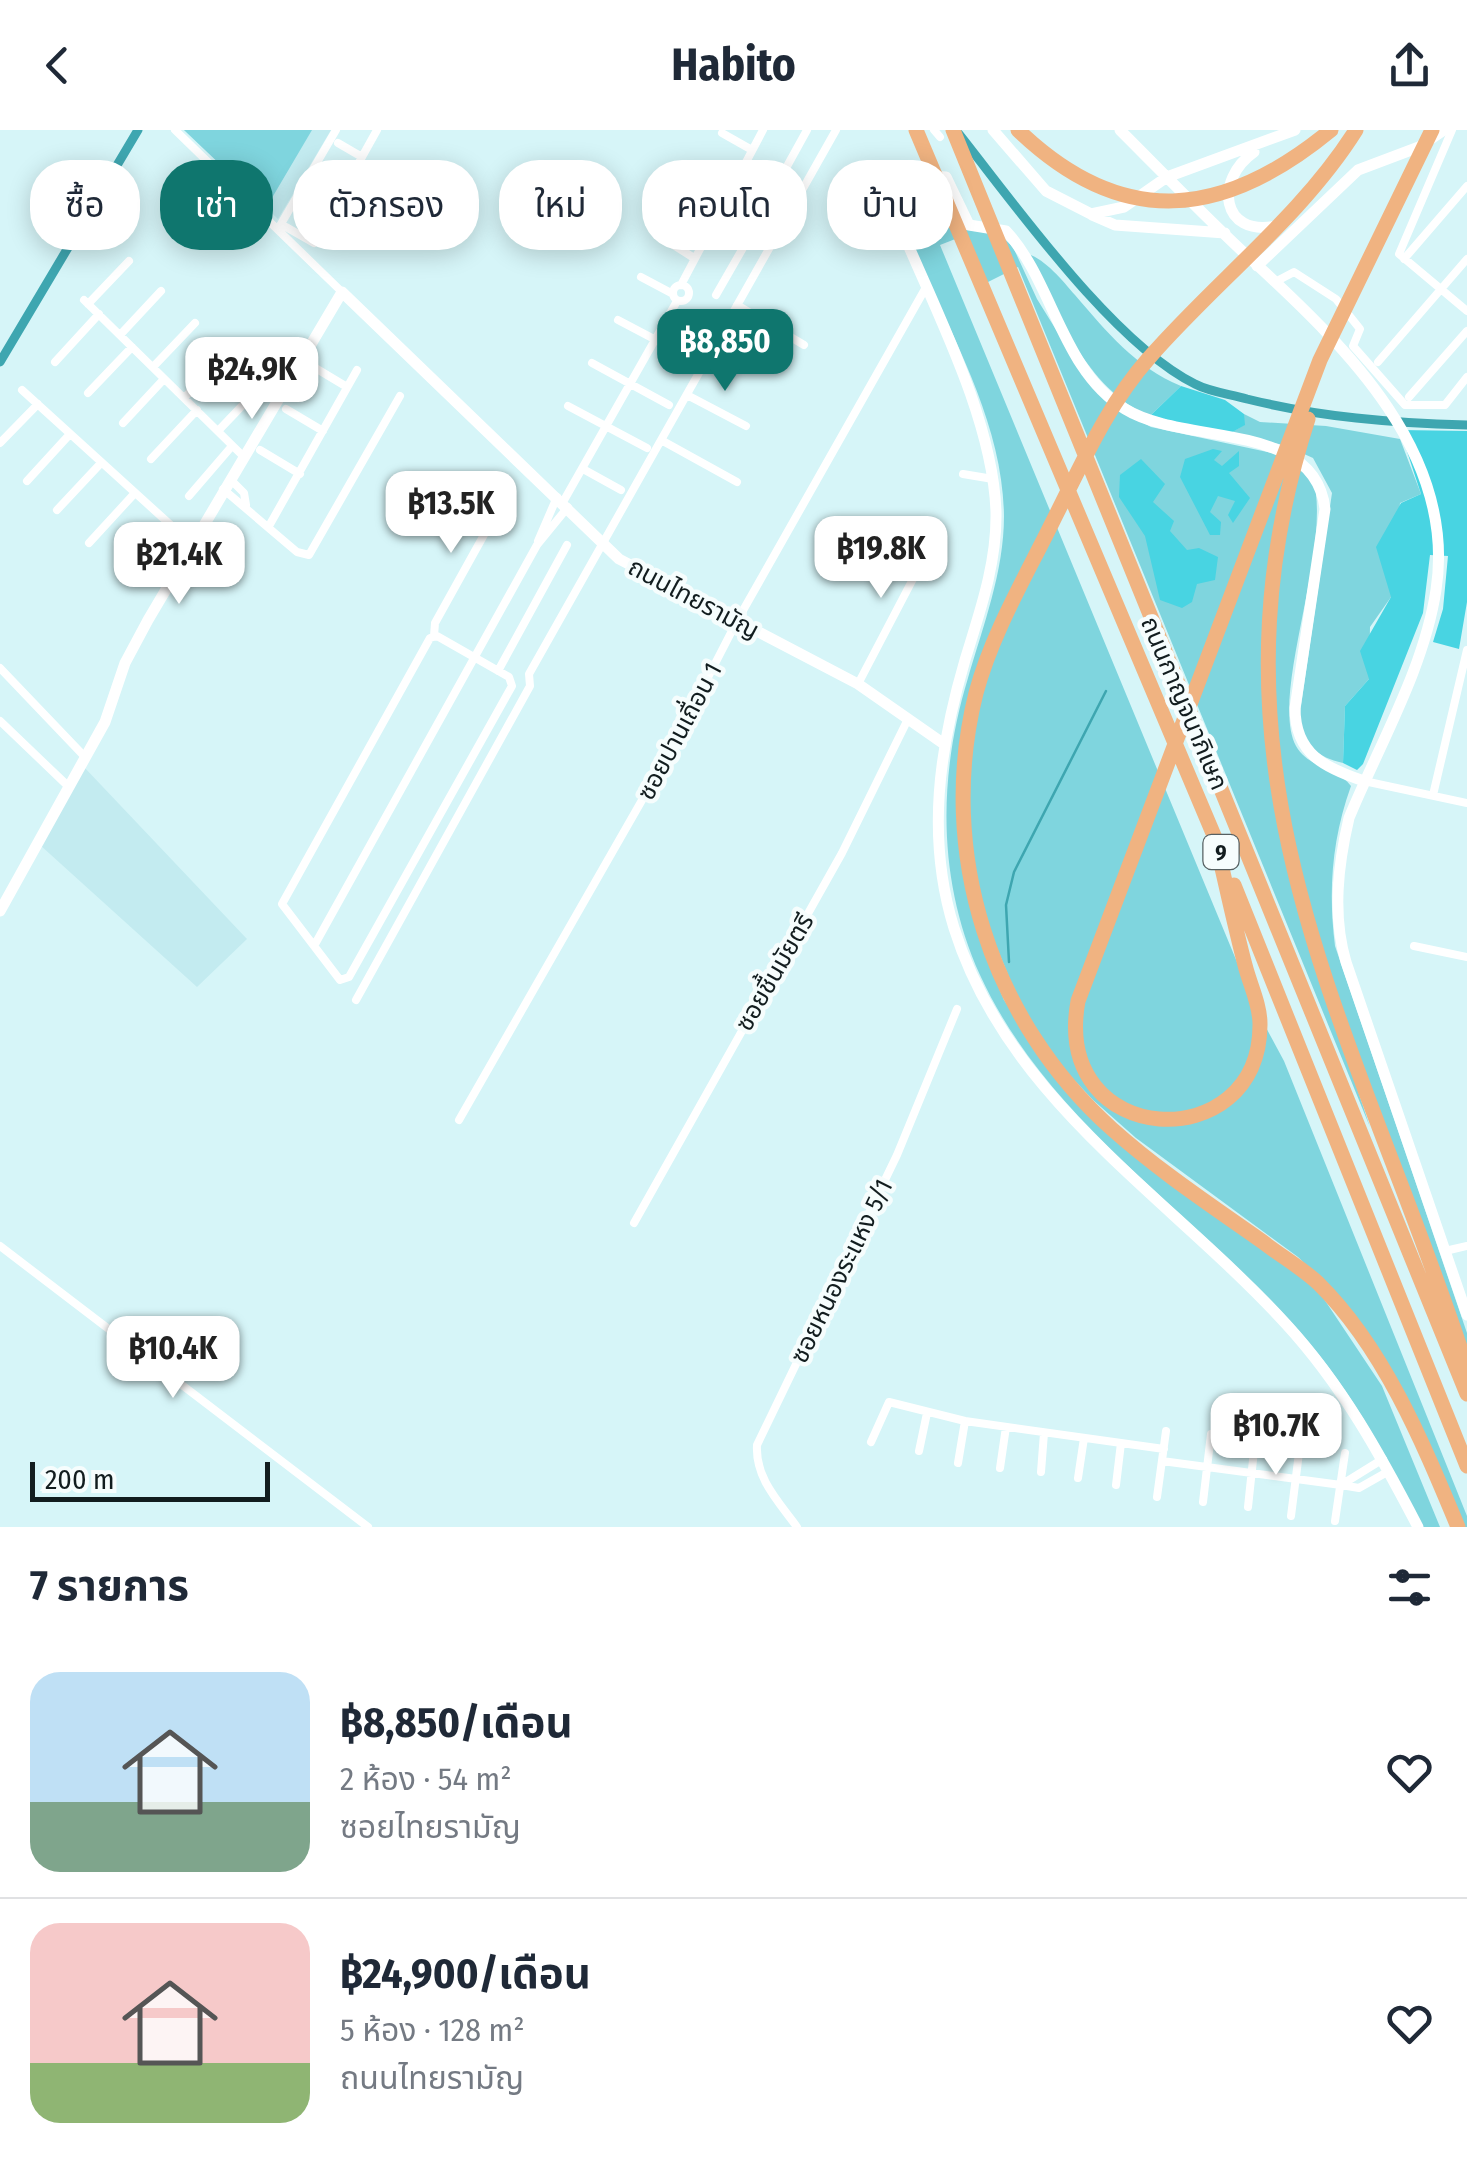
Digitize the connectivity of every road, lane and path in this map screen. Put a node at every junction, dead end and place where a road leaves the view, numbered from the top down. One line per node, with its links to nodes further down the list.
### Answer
1 (175, 130): 30 (street, ถนนไทยรามัญ)
2 (336, 130): 30 (street)
3 (377, 130): 22 (street)
4 (763, 130): 21 (street)
5 (807, 130): 25 (street)
6 (836, 130): 51 (street)
7 (916, 130): 136 (highway, ถนนกาญจนาภิเษก / 9)
8 (993, 130): 28 (main road)
9 (1018, 130): 12 (highway)
10 (1120, 130): 26 (main road)
11 (1295, 130): 20 (main road)
12 (1331, 130)
13 (1356, 130): 185 (highway)
14 (1432, 130): 45 (highway)
15 (1444, 130): 29 (main road)
16 (1452, 130): 37 (street)
17 (942, 132): 150 (highway, ถนนกาญจนาภิเษก / 9)
18 (722, 133): 21 (street)
19 (338, 143): 22 (street)
20 (1263, 145): 26 (main road); 29 (main road)
21 (752, 150): 24 (street)
22 (362, 157): 23 (street)
23 (360, 160)
24 (747, 160)
25 (790, 160)
26 (1167, 177): 28 (main road); 32 (main road)
27 (1467, 186): 37 (street)
28 (1092, 214): 32 (main road)
29 (1300, 222): 40 (main road)
30 (282, 228): 31 (street); 48 (street, ถนนไทยรามัญ)
31 (293, 233)
32 (1224, 234): 40 (main road)
33 (681, 250): 36 (street)
34 (698, 250): 36 (street)
35 (741, 250): 49 (street)
36 (694, 258): 43 (street)
37 (1404, 259): 46 (street)
38 (128, 260): 53 (street)
39 (1467, 260): 46 (street)
40 (1257, 266): 42 (main road)
41 (641, 277): 50 (street)
42 (1277, 284): 69 (street); 132 (main road)
43 (681, 285): 50 (street); 50 (street)
44 (925, 289): 101 (main road); 120 (street, ซอยปานเถื่อน 1); 132 (main road)
45 (1354, 290): 136 (highway); 149 (highway)
46 (1442, 290): 52 (street); 64 (street)
47 (161, 291): 57 (street)
48 (342, 292): 94 (main road); 109 (main road, ถนนไทยรามัญ)
49 (716, 294)
50 (675, 297): 58 (street)
51 (737, 305): 59 (street); 76 (street)
52 (1467, 311)
53 (98, 314): 57 (street); 63 (street)
54 (618, 320): 58 (street)
55 (196, 323): 67 (street)
56 (1467, 331): 78 (street)
57 (120, 335): 60 (street)
58 (655, 340): 62 (street); 71 (street)
59 (804, 345)
60 (132, 347): 67 (street); 75 (street)
61 (226, 355): 79 (street)
62 (692, 359)
63 (55, 362)
64 (1378, 362)
65 (592, 363): 71 (street)
66 (312, 366): 72 (street)
67 (153, 367): 70 (street)
68 (357, 370): 72 (street)
69 (1467, 377)
70 (164, 379): 79 (street); 85 (street)
71 (632, 384): 81 (street); 87 (street)
72 (347, 387): 89 (street)
73 (258, 388): 88 (street)
74 (22, 390): 80 (street)
75 (88, 393)
76 (686, 395): 86 (street); 91 (street)
77 (400, 396): 111 (street)
78 (1409, 397)
79 (184, 398): 83 (street)
80 (38, 404): 90 (street); 92 (street)
81 (669, 405)
82 (568, 406): 87 (street)
83 (197, 410): 88 (street); 96 (street)
84 (286, 410): 89 (street)
85 (122, 423)
86 (746, 426)
87 (608, 427): 93 (street); 98 (street)
88 (218, 431): 94 (street)
89 (324, 432): 99 (street)
90 (70, 434): 97 (street); 102 (street)
91 (661, 440): 103 (street); 115 (street)
92 (0, 443)
93 (647, 448)
94 (237, 450): 104 (main road); 108 (street)
95 (260, 450): 99 (street)
96 (151, 459)
97 (101, 464): 107 (street); 110 (street)
98 (583, 469): 106 (street); 109 (street)
99 (300, 474): 111 (street)
100 (964, 474): 101 (street)
101 (993, 479): 130 (main road)
102 (26, 481)
103 (736, 482)
104 (227, 483): 111 (street); 118 (main road)
105 (510, 488): 121 (street)
106 (621, 490)
107 (134, 494): 112 (street); 114 (street)
108 (189, 496)
109 (560, 500): 115 (main road, ถนนไทยรามัญ); 117 (street); 117 (street)
110 (57, 510)
111 (269, 526)
112 (171, 530): 118 (street); 119 (street)
113 (936, 535): 127 (street)
114 (89, 542)
115 (602, 542): 120 (main road, ถนนไทยรามัญ); 141 (street)
116 (567, 544): 125 (street)
117 (536, 545): 123 (street)
118 (189, 547): 131 (main road)
119 (124, 572)
120 (737, 620): 127 (main road, ถนนไทยรามัญ); 143 (street, ซอยปานเถื่อน 1)
121 (434, 636): 123 (street); 138 (street)
122 (1467, 650): 134 (street)
123 (474, 657): 125 (street); 138 (street)
124 (0, 668): 131 (street)
125 (498, 671): 138 (street)
126 (1467, 671): 134 (street)
127 (858, 684): 128 (main road, ถนนไทยรามัญ)
128 (908, 719): 130 (main road, ถนนไทยรามัญ); 144 (street, ซอยชื้นมัยตรี)
129 (0, 722): 133 (street)
130 (944, 744): 167 (main road)
131 (86, 758): 133 (main road)
132 (1364, 781): 134 (street); 147 (main road)
133 (69, 787): 137 (main road)
134 (1435, 795): 135 (street)
135 (1467, 803)
136 (1215, 838): 168 (highway, ถนนกาญจนาภิเษก / 9)
137 (0, 911)
138 (314, 946)
139 (1414, 946): 140 (street)
140 (1467, 957)
141 (356, 1000)
142 (958, 1009): 183 (street, ซอยหนองระแหง 5/1)
143 (459, 1120)
144 (634, 1222)
145 (0, 1246): 182 (street)
146 (1467, 1246): 147 (street)
147 (1445, 1251): 148 (main road)
148 (1467, 1315)
149 (1467, 1368)
150 (1467, 1394)
151 (926, 1413): 152 (street); 159 (street); 163 (street)
152 (966, 1421): 153 (street); 166 (street)
153 (1006, 1427): 155 (street); 170 (street)
154 (1166, 1431): 162 (street)
155 (1044, 1433): 157 (street); 171 (street)
156 (1211, 1434): 169 (street)
157 (1084, 1438): 160 (street); 173 (street)
158 (1255, 1441): 172 (street)
159 (872, 1442)
160 (1121, 1443): 162 (street); 176 (street)
161 (1300, 1445): 174 (street)
162 (1164, 1449): 165 (street)
163 (919, 1451)
164 (1345, 1453): 175 (street)
165 (1162, 1461): 169 (street); 177 (street)
166 (958, 1464)
167 (1386, 1465): 175 (street); 184 (main road)
168 (1467, 1466)
169 (1207, 1467): 172 (street); 178 (street)
170 (1000, 1468)
171 (1041, 1472)
172 (1252, 1474): 174 (street); 179 (street)
173 (1078, 1478)
174 (1295, 1479): 175 (street); 180 (street)
175 (1341, 1485): 181 (street)
176 (1116, 1486)
177 (1157, 1497)
178 (1203, 1502)
179 (1248, 1506)
180 (1291, 1516)
181 (1335, 1521)
182 (368, 1527)
183 (797, 1527)
184 (1418, 1527)
185 (1458, 1527)

